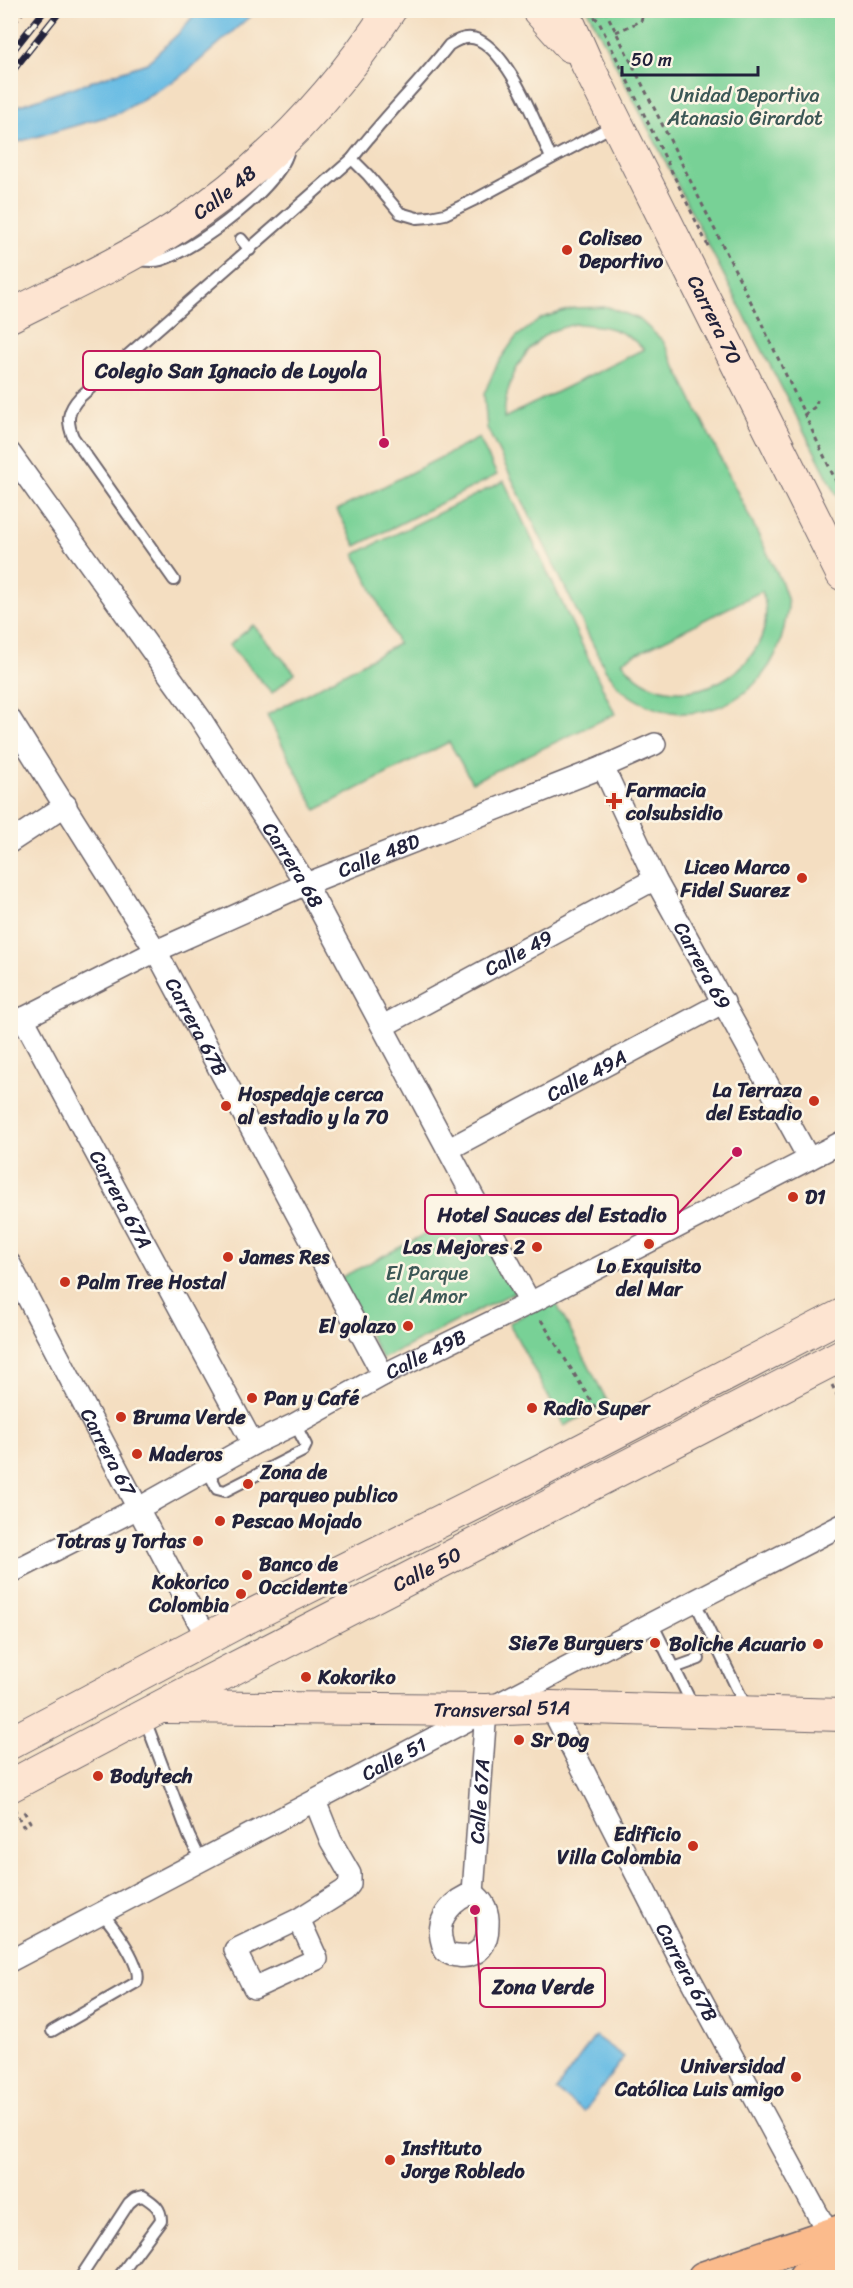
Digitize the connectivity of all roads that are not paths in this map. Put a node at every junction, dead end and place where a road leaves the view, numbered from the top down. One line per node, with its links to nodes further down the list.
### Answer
1 (390, 10): 6 (main road, Calle 48)
2 (538, 10): 4 (main road, Carrera 70)
3 (563, 10): 4 (main road, Carrera 70)
4 (587, 64): 5 (main road, Carrera 70)
5 (617, 123): 7 (lane); 17 (main road, Carrera 70)
6 (290, 136): 13 (main road, Calle 48); 13 (lane)
7 (551, 158): 8 (lane); 8 (lane)
8 (352, 159): 10 (lane)
9 (262, 223): 10 (lane)
10 (270, 233): 12 (lane)
11 (241, 239): 12 (lane)
12 (250, 250): 18 (lane)
13 (123, 257): 14 (main road, Calle 48)
14 (10, 316)
15 (10, 453): 16 (street, Carrera 68)
16 (18, 478): 25 (street, Carrera 68)
17 (843, 574)
18 (174, 580)
19 (10, 719): 22 (street, Carrera 67B)
20 (655, 744): 21 (street, Calle 48D)
21 (603, 767): 24 (street, Carrera 69); 25 (street, Calle 48D)
22 (66, 805): 23 (street); 26 (street, Carrera 67B)
23 (10, 842)
24 (655, 879): 27 (street, Carrera 69); 29 (street, Calle 49)
25 (306, 884): 26 (street, Calle 48D); 29 (street, Carrera 68)
26 (156, 951): 28 (street, Calle 48D); 37 (street, Carrera 67B)
27 (724, 1002): 31 (street, Calle 49A); 32 (street, Carrera 69)
28 (17, 1021): 39 (street, Carrera 67A)
29 (383, 1026): 31 (street, Carrera 68)
30 (843, 1142): 32 (street, Calle 49B)
31 (449, 1149): 34 (street, Carrera 68)
32 (809, 1159): 34 (street, Calle 49B)
33 (10, 1264): 41 (street, Carrera 67)
34 (530, 1303): 37 (street, Calle 49B)
35 (843, 1315): 46 (main road, Calle 50)
36 (835, 1366): 49 (main road, Calle 50)
37 (383, 1375): 38 (street, Calle 49B)
38 (295, 1424): 39 (street, Calle 49B); 40 (lane)
39 (252, 1444): 40 (street, Calle 49B)
40 (208, 1471): 41 (street, Calle 49B)
41 (138, 1506): 43 (street, Calle 49B); 46 (street, Carrera 67)
42 (843, 1525): 44 (street, Calle 51)
43 (10, 1573)
44 (695, 1602): 45 (street, Calle 51); 54 (lane)
45 (652, 1623): 48 (lane); 51 (street, Calle 51)
46 (208, 1639): 49 (main road); 56 (main road, Calle 50)
47 (699, 1659): 48 (lane)
48 (674, 1668): 52 (lane)
49 (194, 1689): 53 (main road, Calle 50)
50 (551, 1707): 51 (main road, Transversal 51A); 52 (main road, Transversal 51A); 65 (street, Carrera 67B)
51 (486, 1710): 53 (main road, Transversal 51A); 58 (street, Calle 51); 60 (street, Calle 67A)
52 (696, 1711): 54 (main road, Transversal 51A)
53 (153, 1712): 57 (main road, Calle 50); 59 (lane)
54 (749, 1713): 55 (main road, Transversal 51A)
55 (843, 1715)
56 (10, 1743)
57 (17, 1798)
58 (315, 1801): 59 (street, Calle 51); 62 (street)
59 (201, 1861): 61 (street, Calle 51)
60 (473, 1893)
61 (102, 1913): 63 (street, Calle 51); 64 (lane)
62 (299, 1919)
63 (10, 1961)
64 (52, 2031)
65 (838, 2243): 68 (highway); 69 (highway)
66 (80, 2277): 67 (lane)
67 (118, 2277)
68 (704, 2277)
69 (806, 2277)

